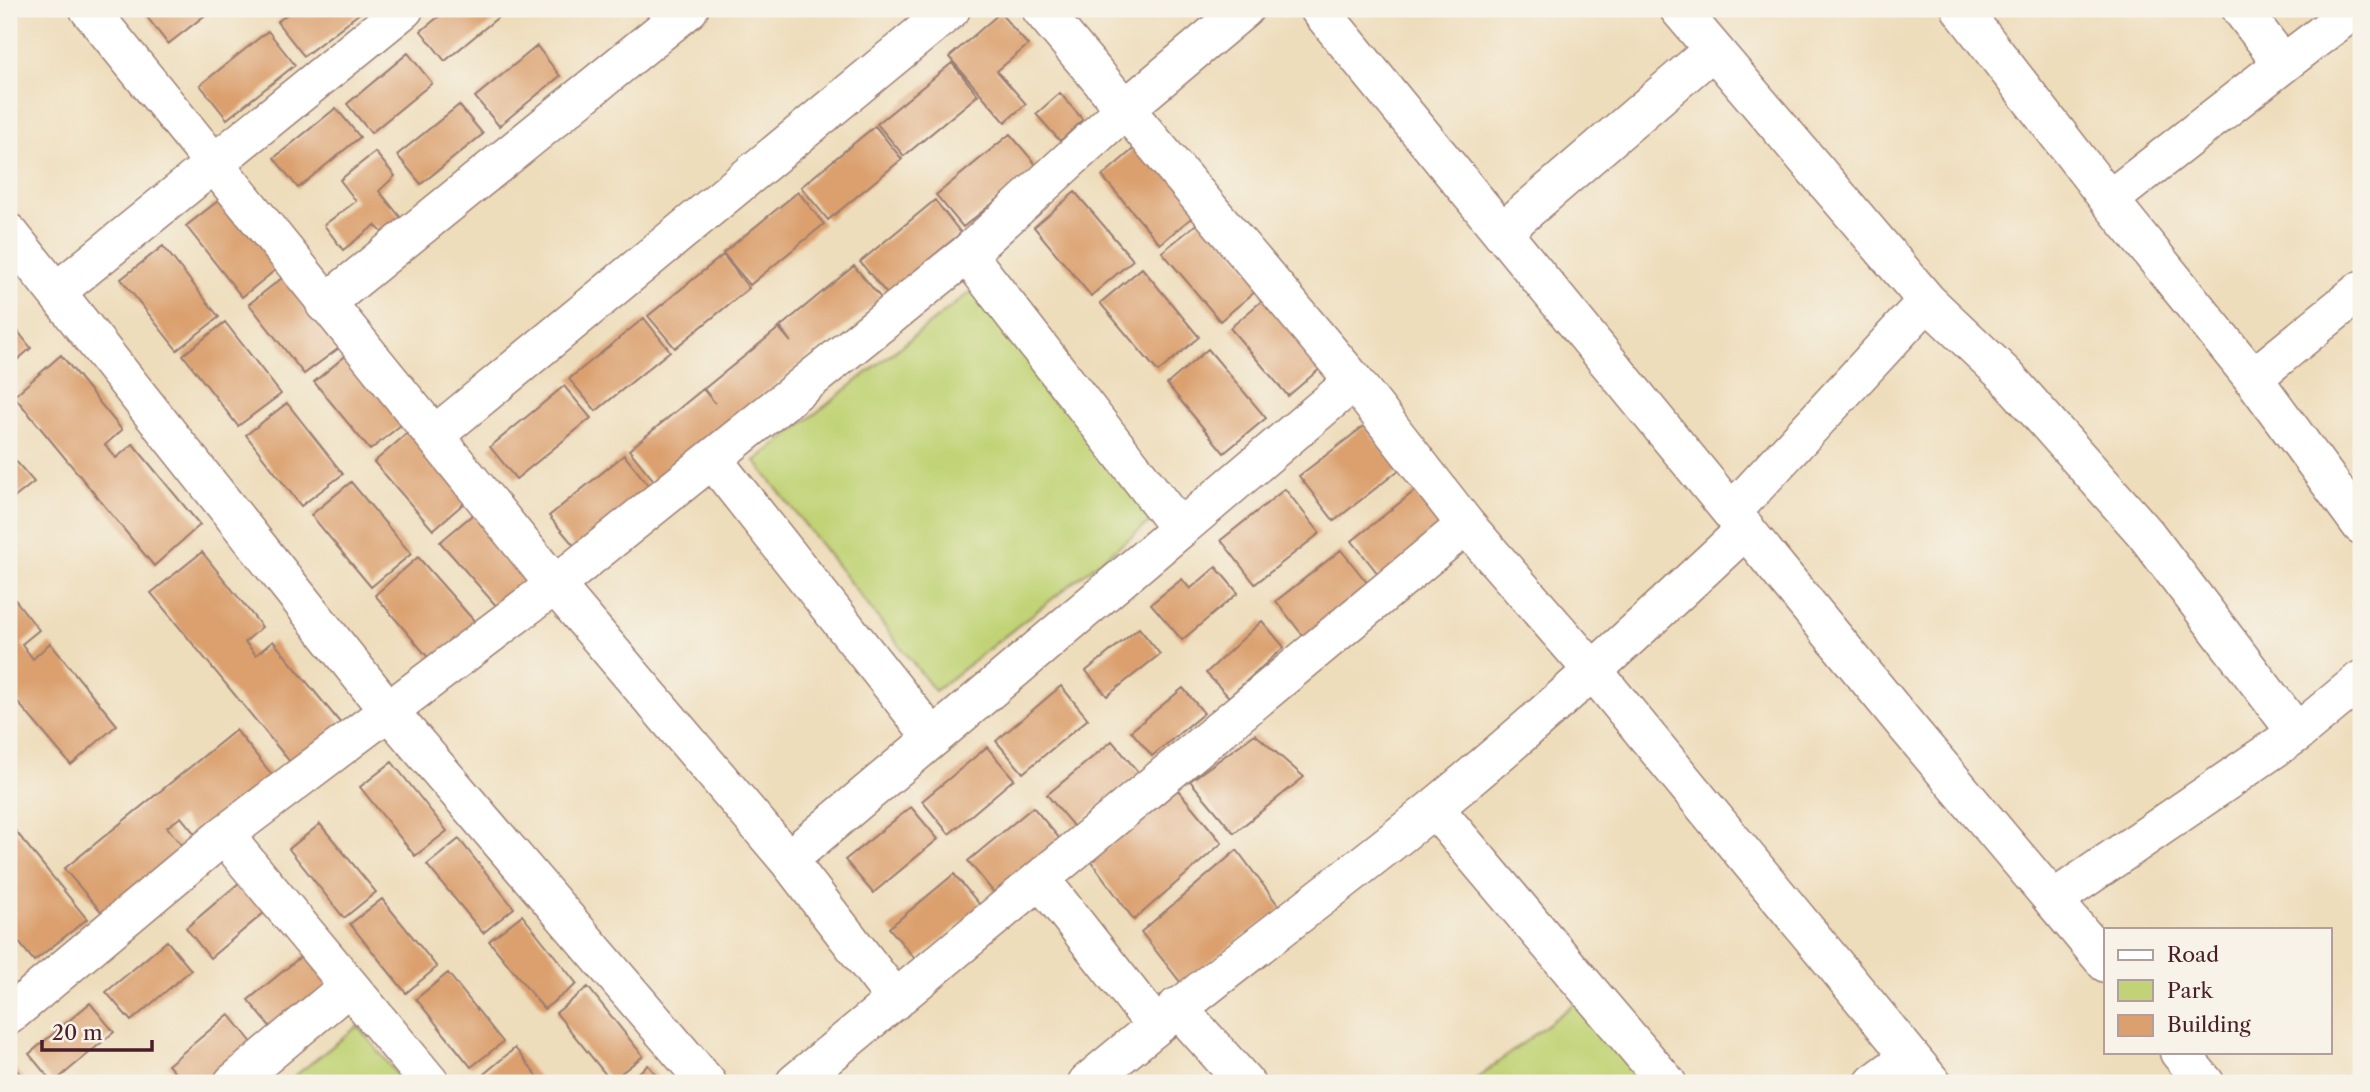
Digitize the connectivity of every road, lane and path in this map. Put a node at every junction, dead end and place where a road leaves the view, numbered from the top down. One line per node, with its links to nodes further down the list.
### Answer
1 (404, 9): 15 (street)
2 (689, 9): 23 (street)
3 (951, 9): 26 (street)
4 (1041, 9): 14 (street)
5 (1244, 9): 14 (street)
6 (1319, 9): 17 (street)
7 (1679, 9): 12 (street)
8 (1961, 9): 16 (street)
9 (2241, 9): 13 (street)
10 (2355, 9): 13 (street)
11 (92, 10): 15 (street)
12 (1713, 50): 17 (street); 22 (street)
13 (2283, 64): 16 (street)
14 (1126, 108): 19 (street); 25 (street)
15 (214, 164): 21 (street); 23 (street)
16 (2109, 200): 24 (street)
17 (1502, 232): 28 (street)
18 (9, 233): 21 (street)
19 (967, 254): 27 (street); 31 (street)
20 (2361, 290): 24 (street)
21 (56, 292): 35 (street)
22 (1927, 301): 28 (street); 36 (street)
23 (326, 304): 26 (street)
24 (2253, 378): 30 (street)
25 (1354, 381): 29 (street); 31 (street)
26 (436, 434): 32 (street)
27 (713, 460): 32 (street); 37 (street)
28 (1739, 520): 33 (street); 42 (street)
29 (1466, 525): 33 (street); 41 (street)
30 (2361, 525)
31 (1180, 529): 37 (street)
32 (555, 585): 35 (street); 40 (street)
33 (1594, 672): 38 (street); 48 (street)
34 (2361, 680): 36 (street)
35 (387, 709): 39 (street); 51 (street)
36 (2297, 733): 42 (street)
37 (933, 738): 40 (street)
38 (1434, 808): 47 (street); 55 (street)
39 (224, 835): 44 (street); 46 (street)
40 (788, 860): 45 (street)
41 (1041, 880): 45 (street); 47 (street)
42 (2053, 900): 43 (street)
43 (2104, 961)
44 (349, 986): 49 (street); 50 (street)
45 (896, 1000): 52 (street)
46 (9, 1015)
47 (1166, 1016): 53 (street); 54 (street)
48 (1920, 1070): 56 (street)
49 (233, 1083)
50 (430, 1083)
51 (707, 1083)
52 (795, 1083)
53 (1087, 1083)
54 (1244, 1083)
55 (1667, 1083)
56 (1874, 1083)

